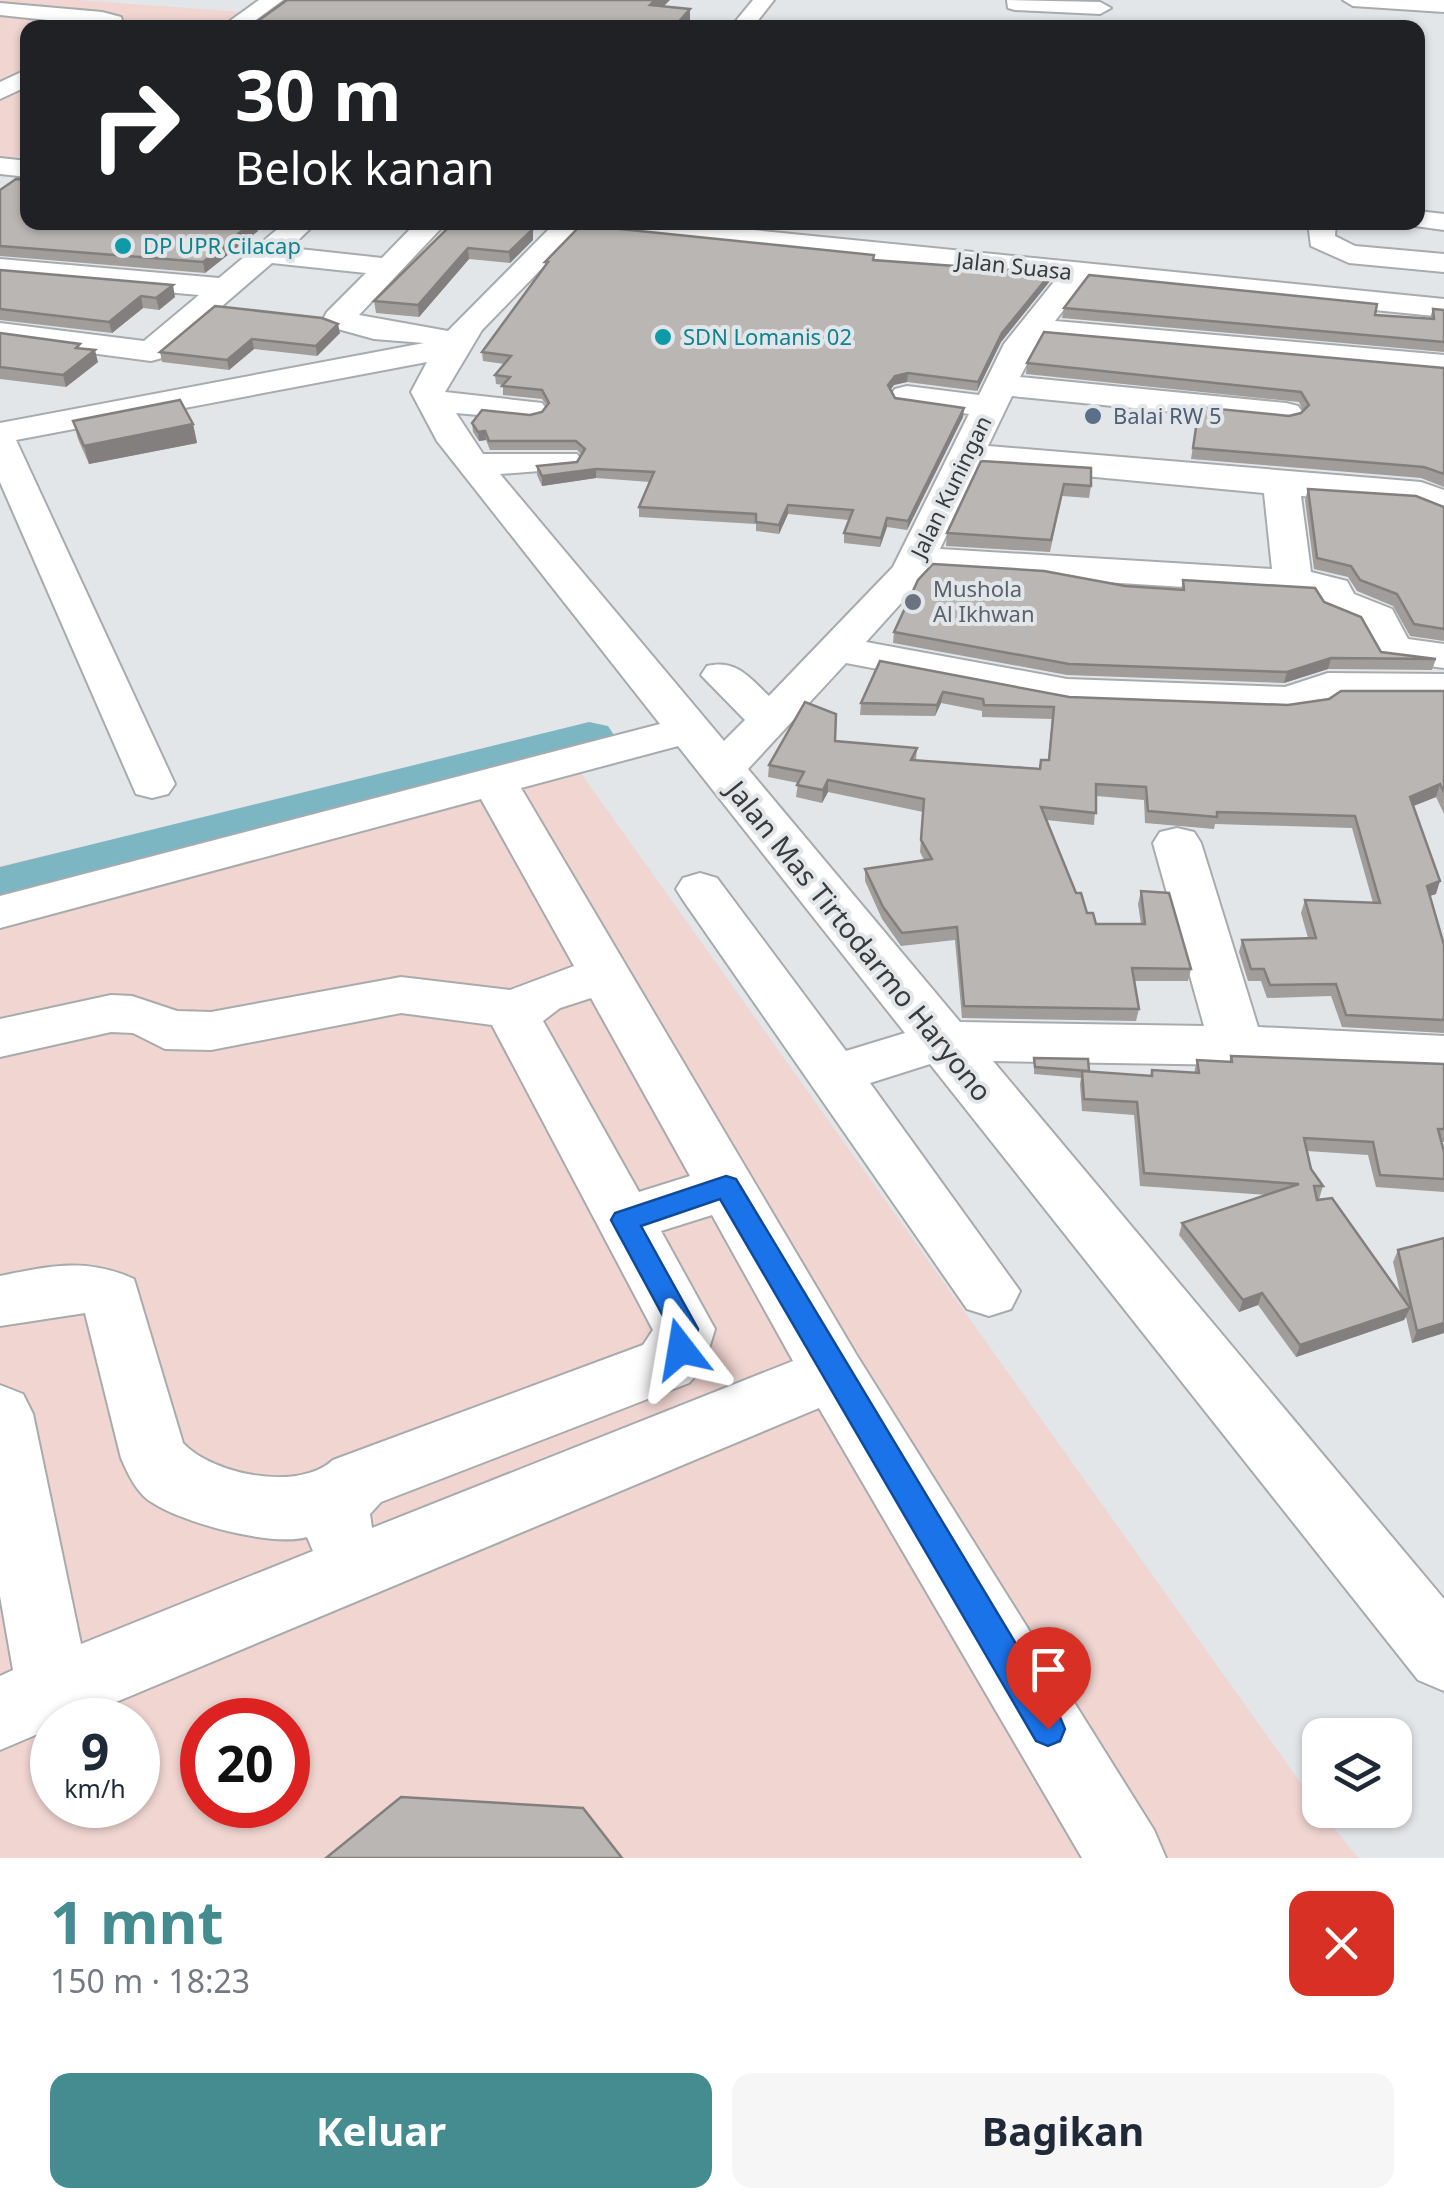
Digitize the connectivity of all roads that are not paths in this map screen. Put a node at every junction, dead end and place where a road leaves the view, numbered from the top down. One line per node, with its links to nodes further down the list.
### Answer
1 (764, 0): 10 (street)
2 (1352, 0): 5 (street)
3 (285, 2): 9 (street)
4 (1015, 4): 7 (street)
5 (1444, 6)
6 (4, 12): 8 (street)
7 (1098, 12)
8 (107, 20)
9 (247, 20)
10 (747, 20)
11 (20, 89): 12 (street)
12 (0, 120)
13 (294, 230): 18 (street)
14 (425, 230): 20 (street)
15 (564, 230): 28 (street)
16 (649, 230): 22 (street, Jalan Suasa)
17 (1322, 230): 19 (street)
18 (266, 254): 20 (street); 23 (street)
19 (1444, 263)
20 (389, 267): 28 (street)
21 (0, 268): 23 (street)
22 (1069, 282): 24 (street); 25 (street, Jalan Suasa); 26 (street, Jalan Kuningan)
23 (225, 288): 29 (street)
24 (1120, 300)
25 (1444, 308)
26 (1032, 328): 30 (street); 33 (street, Jalan Kuningan)
27 (0, 332): 29 (street)
28 (458, 340): 34 (street); 37 (street)
29 (152, 350): 31 (street)
30 (1444, 365)
31 (95, 393)
32 (907, 396): 33 (street)
33 (995, 396): 36 (street); 39 (street, Jalan Kuningan)
34 (432, 401): 35 (street); 41 (street, Jalan Mas Tirtodarmo Haryono)
35 (530, 410)
36 (1286, 413)
37 (0, 432)
38 (0, 442): 54 (street)
39 (967, 454): 42 (street); 44 (street, Jalan Kuningan)
40 (565, 461): 41 (street)
41 (474, 465): 51 (street, Jalan Mas Tirtodarmo Haryono)
42 (1280, 484): 43 (street); 45 (street)
43 (1444, 504)
44 (915, 559): 45 (street); 46 (street, Jalan Kuningan)
45 (1293, 581): 47 (street)
46 (836, 649): 49 (street); 50 (street, Jalan Kuningan)
47 (1444, 656)
48 (722, 675): 50 (street)
49 (1444, 687)
50 (769, 719): 52 (street, Jalan Kuningan)
51 (686, 730): 52 (street, Jalan Mas Tirtodarmo Haryono); 53 (street)
52 (720, 772): 61 (street, Jalan Mas Tirtodarmo Haryono)
53 (492, 778): 57 (street); 58 (street)
54 (152, 784)
55 (1177, 843): 62 (street)
56 (700, 889): 64 (street)
57 (0, 912)
58 (605, 976): 59 (street); 65 (street)
59 (520, 1010): 60 (street); 66 (street)
60 (0, 1038)
61 (941, 1041): 62 (street); 64 (street); 73 (street, Jalan Mas Tirtodarmo Haryono)
62 (1237, 1046): 63 (street)
63 (1444, 1055)
64 (832, 1075): 67 (street)
65 (726, 1186): 66 (street); 69 (street)
66 (624, 1220): 71 (street)
67 (989, 1292)
68 (0, 1301): 71 (street)
69 (833, 1373): 72 (street); 75 (street)
70 (0, 1414): 74 (street)
71 (342, 1496): 72 (street)
72 (355, 1569): 74 (street)
73 (1444, 1654)
74 (27, 1702)
75 (1126, 1858)

